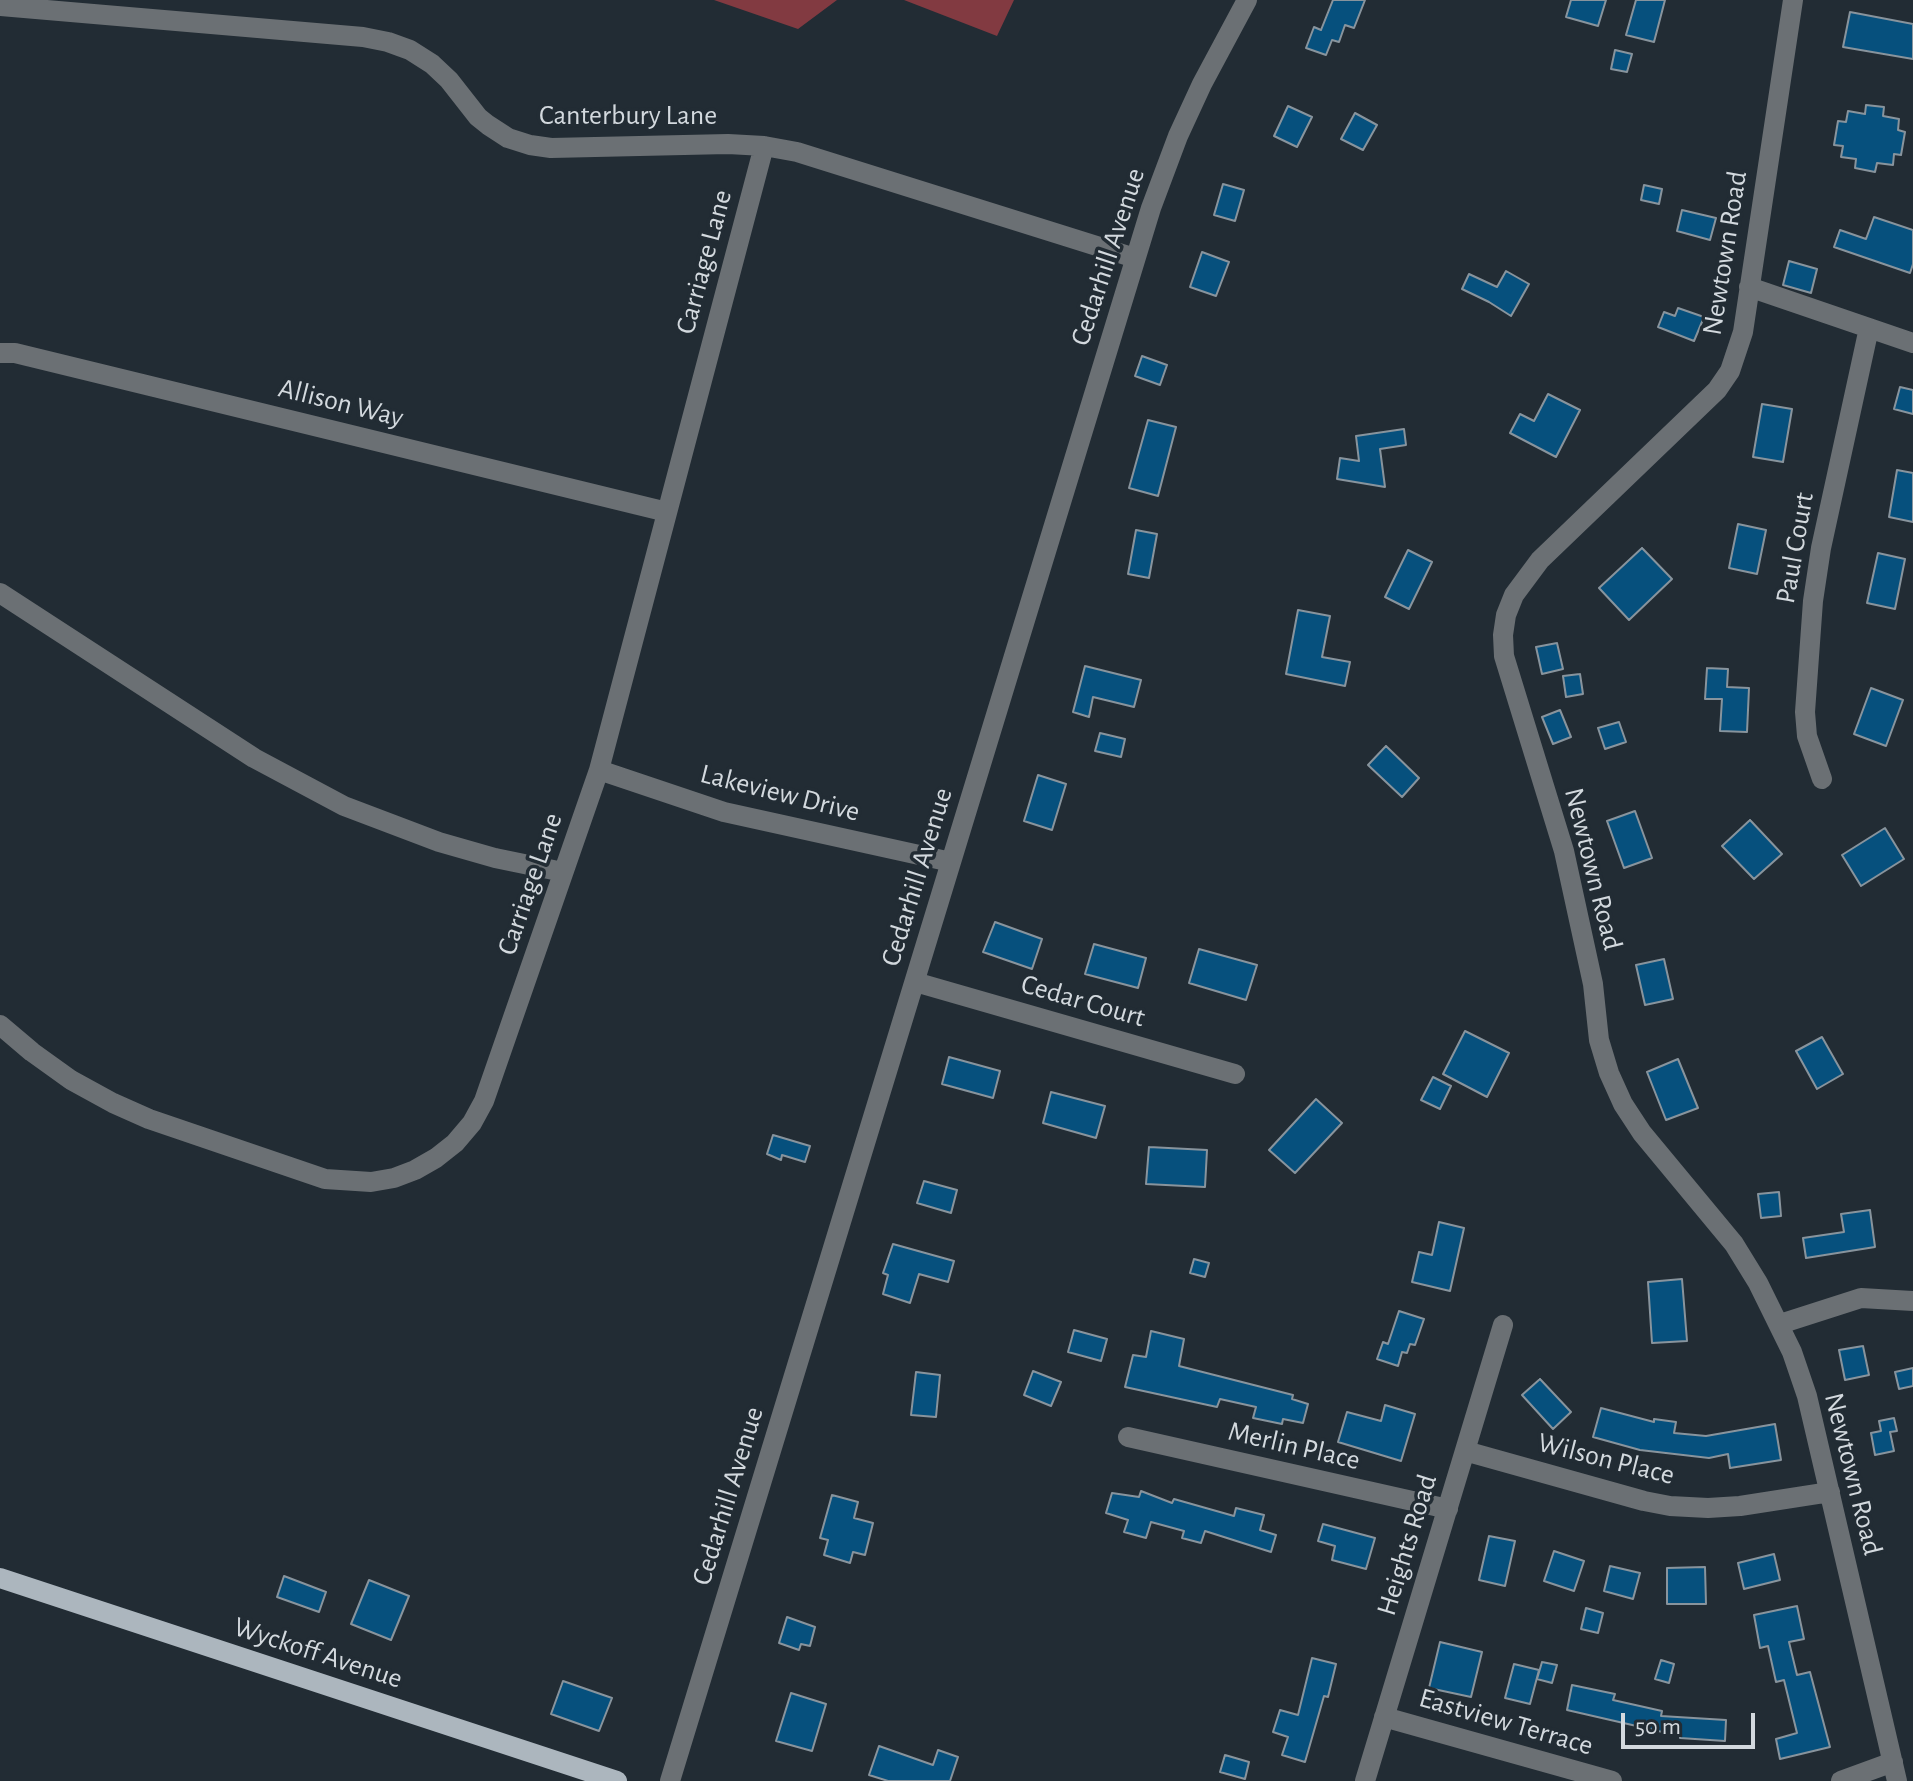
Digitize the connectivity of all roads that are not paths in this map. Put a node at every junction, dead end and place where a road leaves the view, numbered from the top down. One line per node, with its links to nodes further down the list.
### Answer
1 (1247, 0): 5 (street, Cedarhill Avenue)
2 (1793, 0): 6 (street, Newtown Road)
3 (0, 6): 4 (street, Canterbury Lane)
4 (764, 146): 5 (street, Canterbury Lane); 10 (street, Carriage Lane)
5 (1135, 258): 14 (street, Cedarhill Avenue)
6 (1749, 287): 7 (street); 20 (street, Newtown Road)
7 (1869, 328): 8 (street); 13 (street, Paul Court)
8 (1913, 343)
9 (0, 353): 10 (street, Allison Way)
10 (667, 512): 12 (street, Carriage Lane)
11 (0, 593): 15 (street)
12 (599, 770): 14 (street, Lakeview Drive); 15 (street, Carriage Lane)
13 (1822, 779)
14 (951, 862): 16 (street, Cedarhill Avenue)
15 (563, 872): 17 (street, Carriage Lane)
16 (915, 982): 18 (street, Cedar Court); 30 (street, Cedarhill Avenue)
17 (0, 1025)
18 (1235, 1074)
19 (1913, 1301): 20 (street)
20 (1780, 1324): 24 (street, Newtown Road)
21 (1503, 1325): 23 (street, Heights Road)
22 (1128, 1437): 25 (street, Merlin Place)
23 (1465, 1451): 24 (street, Wilson Place); 25 (street, Heights Road)
24 (1830, 1492): 28 (street, Newtown Road)
25 (1448, 1509): 27 (street, Heights Road)
26 (0, 1578): 29 (main road, Wyckoff Avenue)
27 (1384, 1717): 31 (street, Heights Road); 32 (street, Eastview Terrace)
28 (1895, 1772): 33 (street)
29 (617, 1781)
30 (670, 1781)
31 (1365, 1781)
32 (1612, 1781)
33 (1841, 1781)

